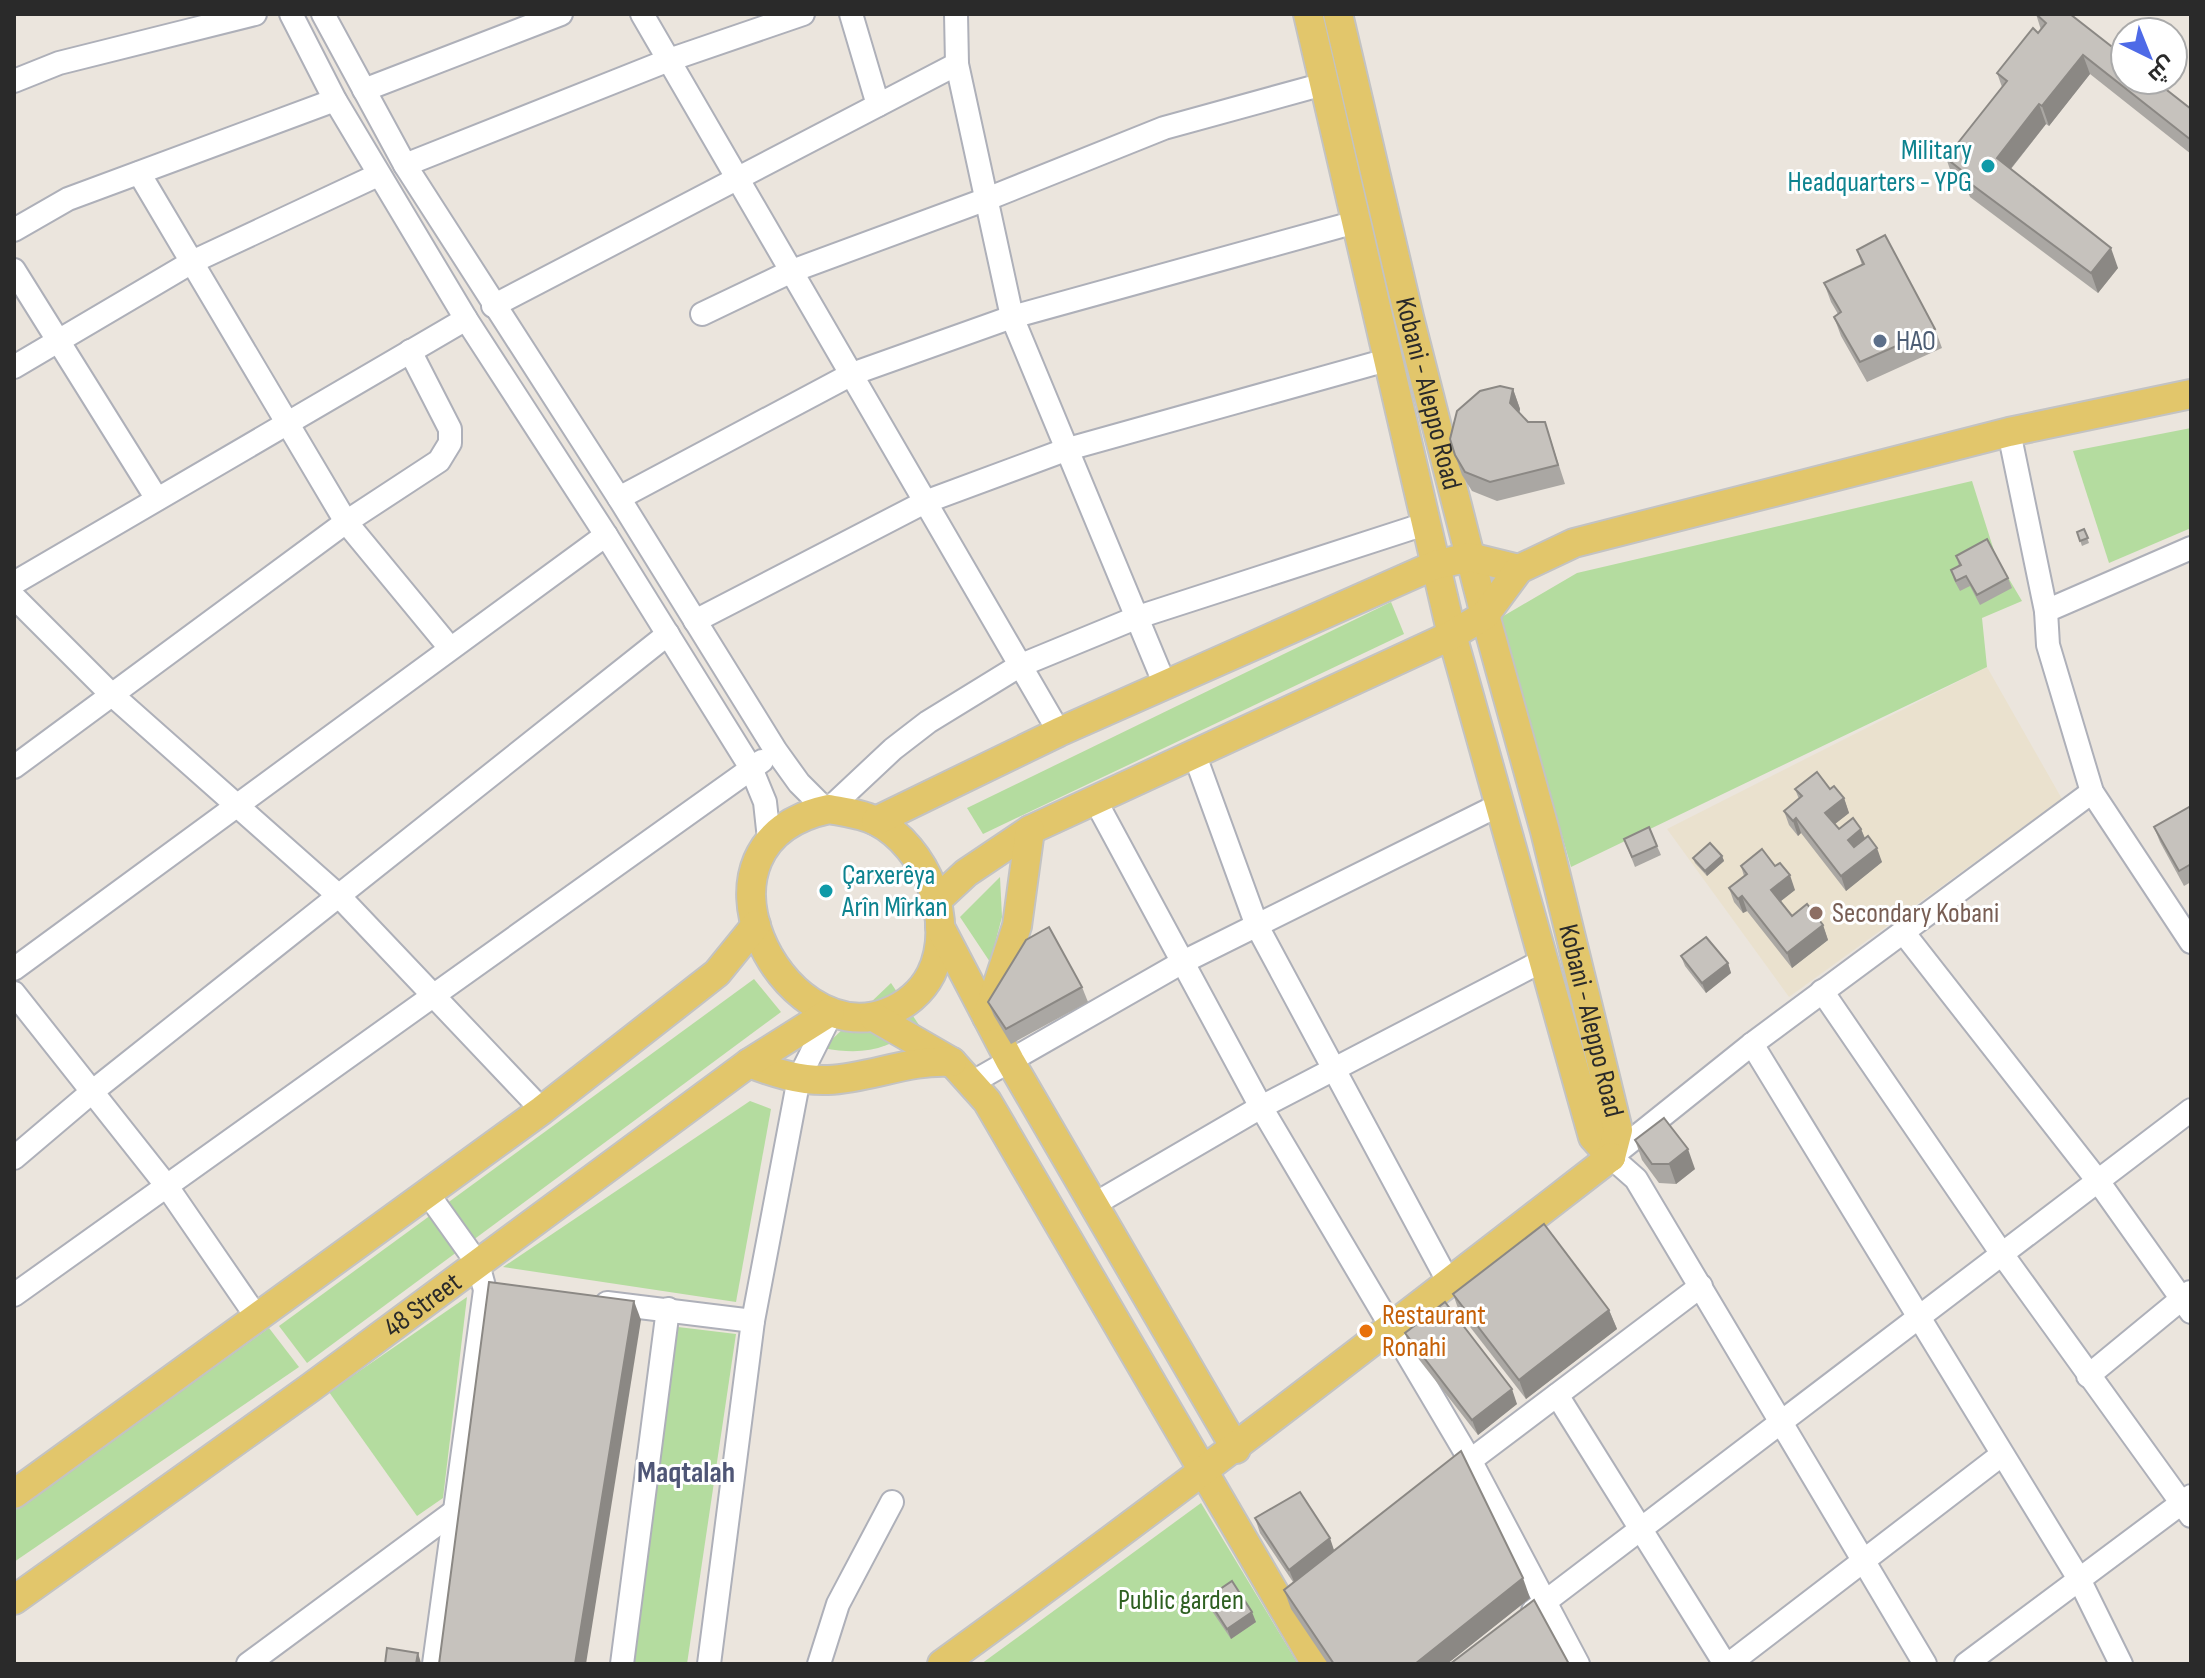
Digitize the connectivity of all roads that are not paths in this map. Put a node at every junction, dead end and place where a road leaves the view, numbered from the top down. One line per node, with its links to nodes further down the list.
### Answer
1 (255, 14): 13 (street)
2 (291, 14): 16 (street)
3 (323, 14): 15 (street)
4 (561, 14): 15 (street)
5 (642, 14): 11 (street)
6 (803, 14): 11 (street)
7 (851, 14): 17 (street)
8 (956, 14): 12 (street)
9 (1308, 14): 14 (main road, Kobani - Aleppo Road)
10 (1338, 14): 48 (main road, Kobani - Aleppo Road)
11 (669, 60): 18 (street); 21 (street)
12 (957, 64): 17 (street); 22 (street)
13 (14, 81)
14 (1324, 84): 22 (street); 23 (main road, Kobani - Aleppo Road)
15 (364, 90): 18 (street)
16 (335, 100): 19 (street); 20 (street)
17 (878, 105): 21 (street)
18 (405, 165): 28 (street)
19 (139, 173): 24 (street); 25 (street)
20 (378, 175): 25 (street); 31 (street)
21 (739, 178): 27 (street); 28 (street)
22 (987, 199): 27 (street); 30 (street)
23 (1356, 222): 30 (street); 34 (main road, Kobani - Aleppo Road)
24 (14, 230)
25 (192, 262): 32 (street); 38 (street)
26 (14, 270): 32 (street)
27 (792, 271): 29 (street); 36 (street)
28 (493, 306): 41 (street)
29 (702, 314)
30 (1012, 317): 36 (street); 40 (street)
31 (466, 319): 33 (street); 46 (street)
32 (59, 340): 35 (street); 42 (street)
33 (410, 351): 38 (street); 44 (street)
34 (1387, 360): 40 (street); 45 (main road, Kobani - Aleppo Road)
35 (14, 367)
36 (852, 374): 41 (street); 43 (street)
37 (2191, 394): 39 (main road)
38 (286, 422): 42 (street); 44 (street)
39 (2009, 432): 50 (main road); 53 (street)
40 (1068, 449): 43 (street); 55 (street)
41 (619, 498): 56 (street)
42 (157, 499): 51 (street)
43 (925, 502): 56 (street); 60 (street)
44 (346, 522): 59 (street); 62 (street)
45 (1425, 524): 49 (main road, Kobani - Aleppo Road); 55 (street)
46 (606, 535): 57 (street); 59 (street)
47 (2191, 548): 53 (street)
48 (1470, 557): 49 (main road); 50 (main road); 54 (main road, Kobani - Aleppo Road)
49 (1435, 565): 58 (main road, Kobani - Aleppo Road); 61 (main road)
50 (1519, 569): 54 (main road)
51 (14, 583)
52 (14, 597): 62 (street)
53 (2046, 611): 68 (street)
54 (1485, 615): 58 (main road); 102 (main road, Kobani - Aleppo Road)
55 (1138, 617): 60 (street); 61 (street)
56 (695, 621): 64 (street)
57 (668, 634): 67 (street); 76 (street)
58 (1452, 635): 65 (main road); 70 (main road, Kobani - Aleppo Road)
59 (450, 648): 71 (street)
60 (1019, 666): 63 (street); 72 (street)
61 (1165, 685): 63 (main road)
62 (110, 693): 66 (street); 71 (street)
63 (1059, 732): 73 (main road)
64 (776, 751): 67 (street); 72 (street)
65 (1194, 753): 69 (main road); 79 (street)
66 (14, 767)
67 (751, 768): 75 (street); 87 (street)
68 (2092, 792): 80 (street); 81 (street)
69 (1094, 798): 74 (main road); 83 (street)
70 (1499, 805): 79 (street); 82 (main road, Kobani - Aleppo Road)
71 (238, 807): 76 (street); 84 (street)
72 (828, 810): 73 (main road); 75 (main road)
73 (876, 821): 77 (main road)
74 (1030, 830): 77 (main road); 90 (main road)
75 (769, 839): 78 (main road)
76 (339, 896): 87 (street); 98 (street)
77 (938, 914): 89 (main road); 90 (main road)
78 (756, 925): 88 (main road); 100 (main road)
79 (1257, 926): 83 (street); 95 (street)
80 (1903, 932): 85 (street); 104 (street)
81 (2191, 942)
82 (1542, 961): 95 (street); 102 (main road, Kobani - Aleppo Road)
83 (1181, 963): 92 (street); 99 (street)
84 (14, 969)
85 (1822, 991): 91 (street); 108 (street)
86 (14, 993): 98 (street)
87 (433, 993): 100 (street); 105 (street)
88 (831, 1012): 89 (main road); 94 (main road, 48 Street); 96 (street)
89 (874, 1017): 93 (main road)
90 (987, 1017): 92 (main road)
91 (1752, 1044): 102 (street); 117 (street)
92 (1010, 1061): 97 (street); 107 (main road)
93 (952, 1062): 96 (main road); 97 (main road)
94 (749, 1063): 96 (main road); 109 (main road, 48 Street)
95 (1332, 1070): 99 (street); 110 (street)
96 (799, 1078): 119 (street)
97 (973, 1082): 127 (main road)
98 (93, 1091): 103 (street); 105 (street)
99 (1261, 1107): 107 (street); 120 (street)
100 (542, 1110): 106 (main road)
101 (2191, 1110): 104 (street)
102 (1611, 1157): 110 (main road); 111 (street)
103 (14, 1158)
104 (2098, 1181): 108 (street); 115 (street)
105 (166, 1185): 113 (street); 118 (street)
106 (428, 1194): 109 (street); 118 (main road)
107 (1093, 1205): 124 (main road)
108 (2002, 1254): 117 (street); 121 (street)
109 (481, 1277): 112 (street); 132 (street); 137 (main road, 48 Street)
110 (1449, 1283): 120 (main road)
111 (1701, 1286): 122 (street); 123 (street)
112 (514, 1293)
113 (14, 1295)
114 (589, 1301): 116 (street)
115 (2188, 1301): 121 (street)
116 (668, 1309): 119 (street); 143 (street)
117 (1920, 1316): 123 (street); 125 (street)
118 (258, 1319): 129 (main road)
119 (753, 1321): 144 (street)
120 (1390, 1329): 124 (main road); 126 (street)
121 (2088, 1376): 131 (street)
122 (1557, 1395): 126 (street); 133 (street)
123 (1781, 1422): 133 (street); 134 (street)
124 (1236, 1449): 127 (main road)
125 (2000, 1456): 134 (street); 135 (street)
126 (1470, 1460): 128 (street); 138 (street)
127 (1202, 1472): 139 (main road); 146 (main road)
128 (1441, 1482)
129 (14, 1494)
130 (892, 1502): 145 (street)
131 (2188, 1505): 135 (street)
132 (455, 1511): 141 (street); 142 (street)
133 (1641, 1529): 138 (street); 149 (street)
134 (1865, 1560): 149 (street); 150 (street)
135 (2079, 1579): 151 (street); 152 (street)
136 (1304, 1585): 139 (street)
137 (14, 1600)
138 (1545, 1602): 140 (street); 148 (street)
139 (1280, 1604): 147 (main road)
140 (1515, 1625)
141 (248, 1664)
142 (434, 1664)
143 (622, 1664)
144 (709, 1664)
145 (819, 1664)
146 (943, 1664)
147 (1316, 1664)
148 (1578, 1664)
149 (1727, 1664)
150 (1925, 1664)
151 (1966, 1664)
152 (2121, 1664)

